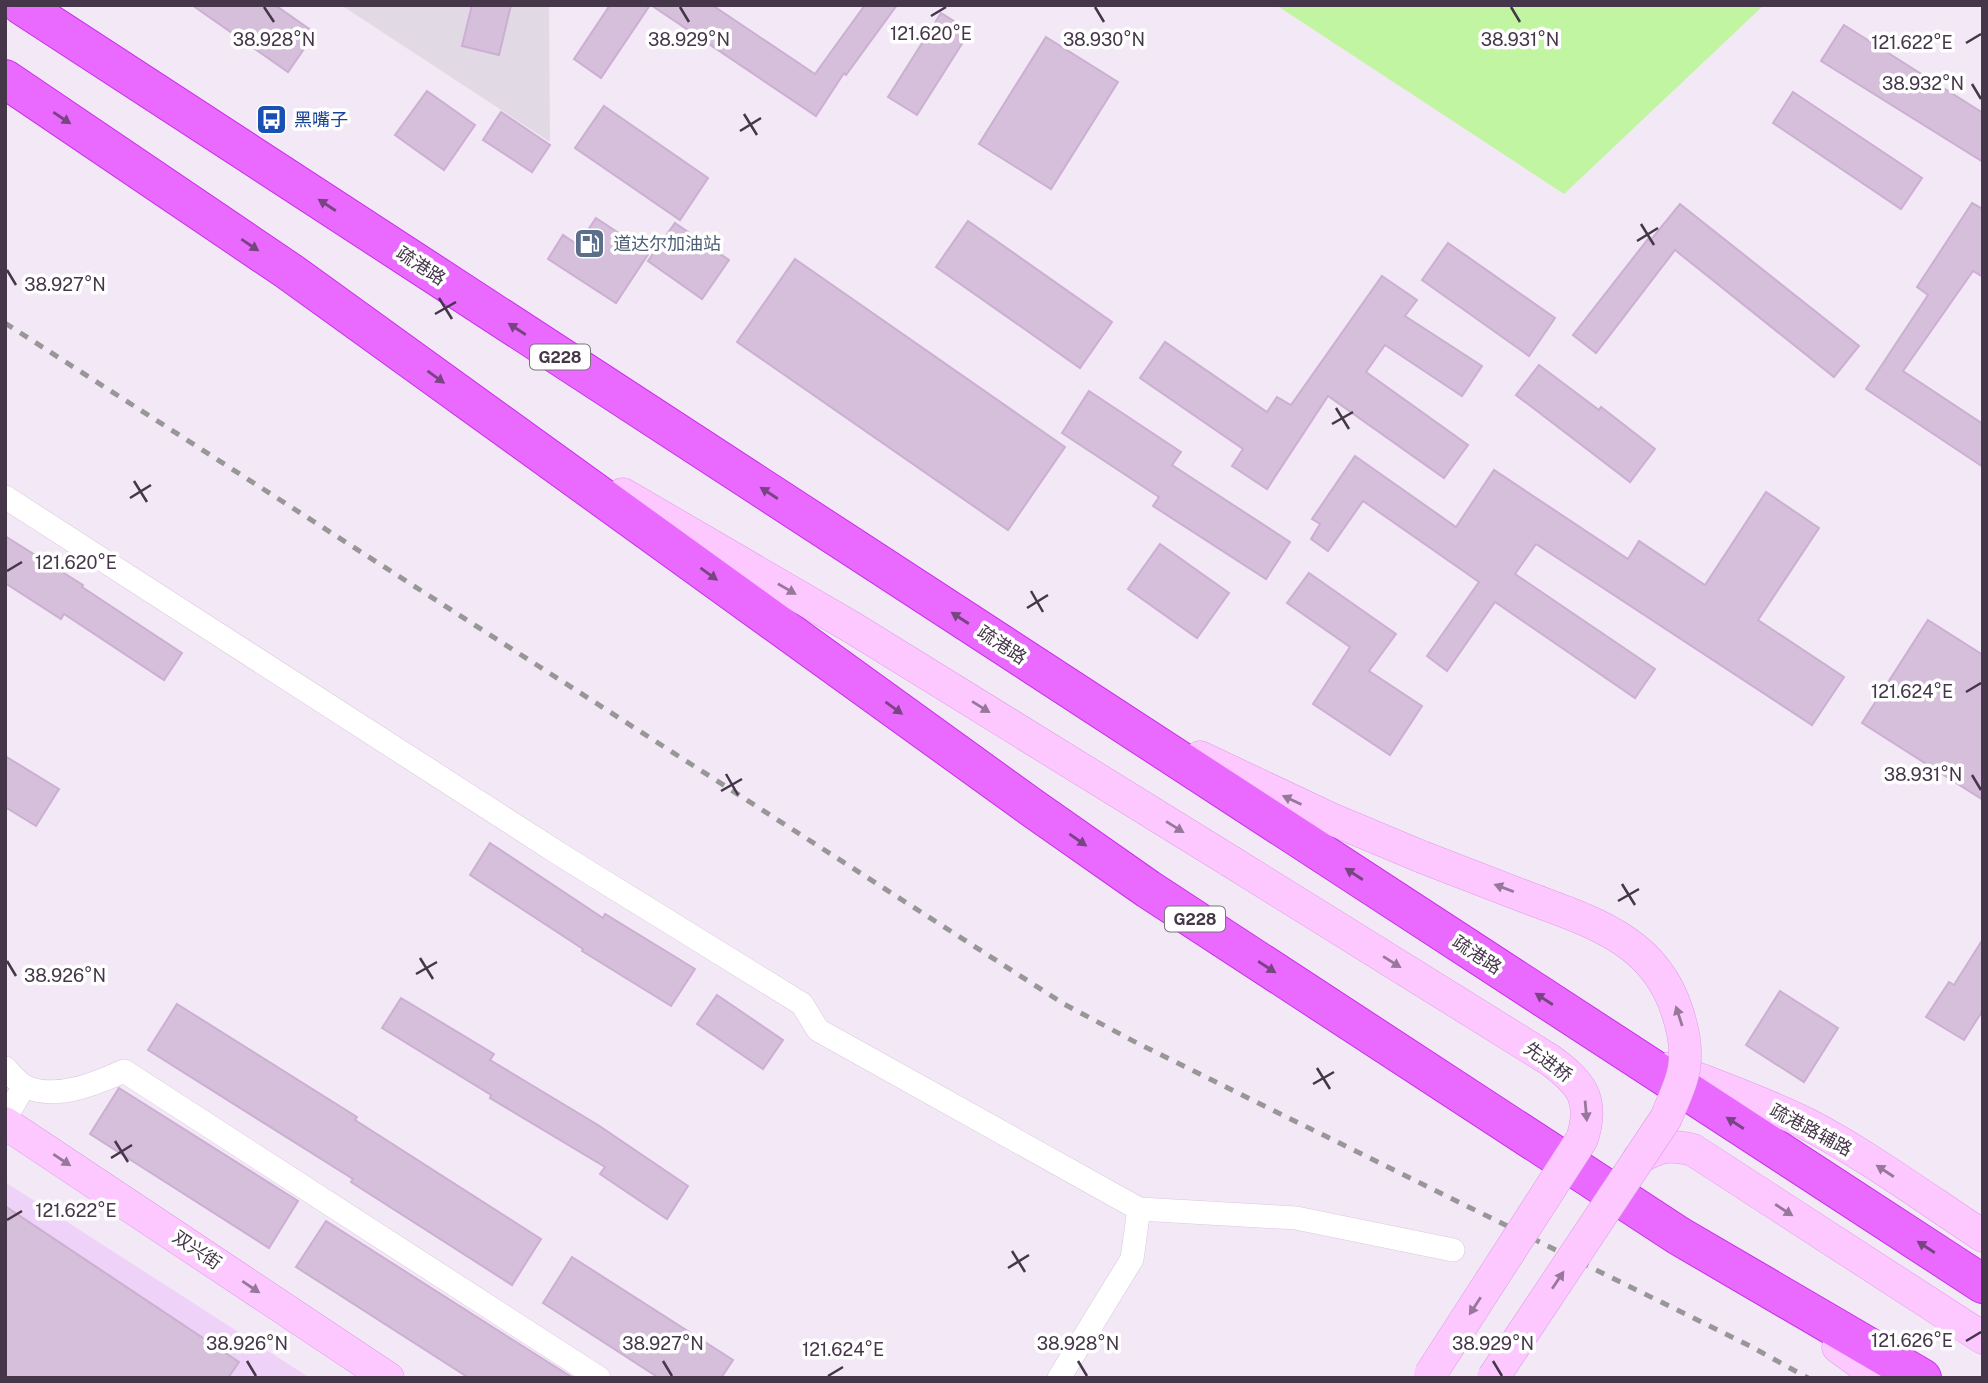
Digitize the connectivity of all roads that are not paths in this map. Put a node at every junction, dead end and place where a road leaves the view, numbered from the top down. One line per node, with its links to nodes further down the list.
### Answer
1 (21, 5): 5 (highway, 疏港路 / G228, one-way to 1)
2 (5, 79): 3 (highway, G228, one-way to 3)
3 (495, 419): 12 (highway, G228, one-way to 12); 17 (main road, 先进桥, one-way to 17, bridge)
4 (5, 497): 11 (street)
5 (1099, 708): 6 (highway, 疏港路 / G228, one-way to 5); 10 (main road, one-way to 5, bridge)
6 (1626, 1051): 13 (main road, 疏港路辅路, one-way to 6); 15 (highway, 疏港路 / G228, one-way to 6)
7 (5, 1068): 8 (street)
8 (24, 1086): 9 (street); 19 (street)
9 (5, 1121): 18 (main road, 双兴街, one-way to 18)
10 (1639, 1158): 16 (main road, one-way to 16); 21 (main road, one-way to 10, bridge)
11 (1139, 1209): 14 (street); 20 (street)
12 (1679, 1236): 22 (main road); 23 (highway, G228)
13 (1983, 1236)
14 (1453, 1250)
15 (1983, 1284)
16 (1972, 1331)
17 (1430, 1376)
18 (388, 1378)
19 (599, 1378)
20 (1059, 1378)
21 (1493, 1378)
22 (1881, 1378)
23 (1922, 1378)

